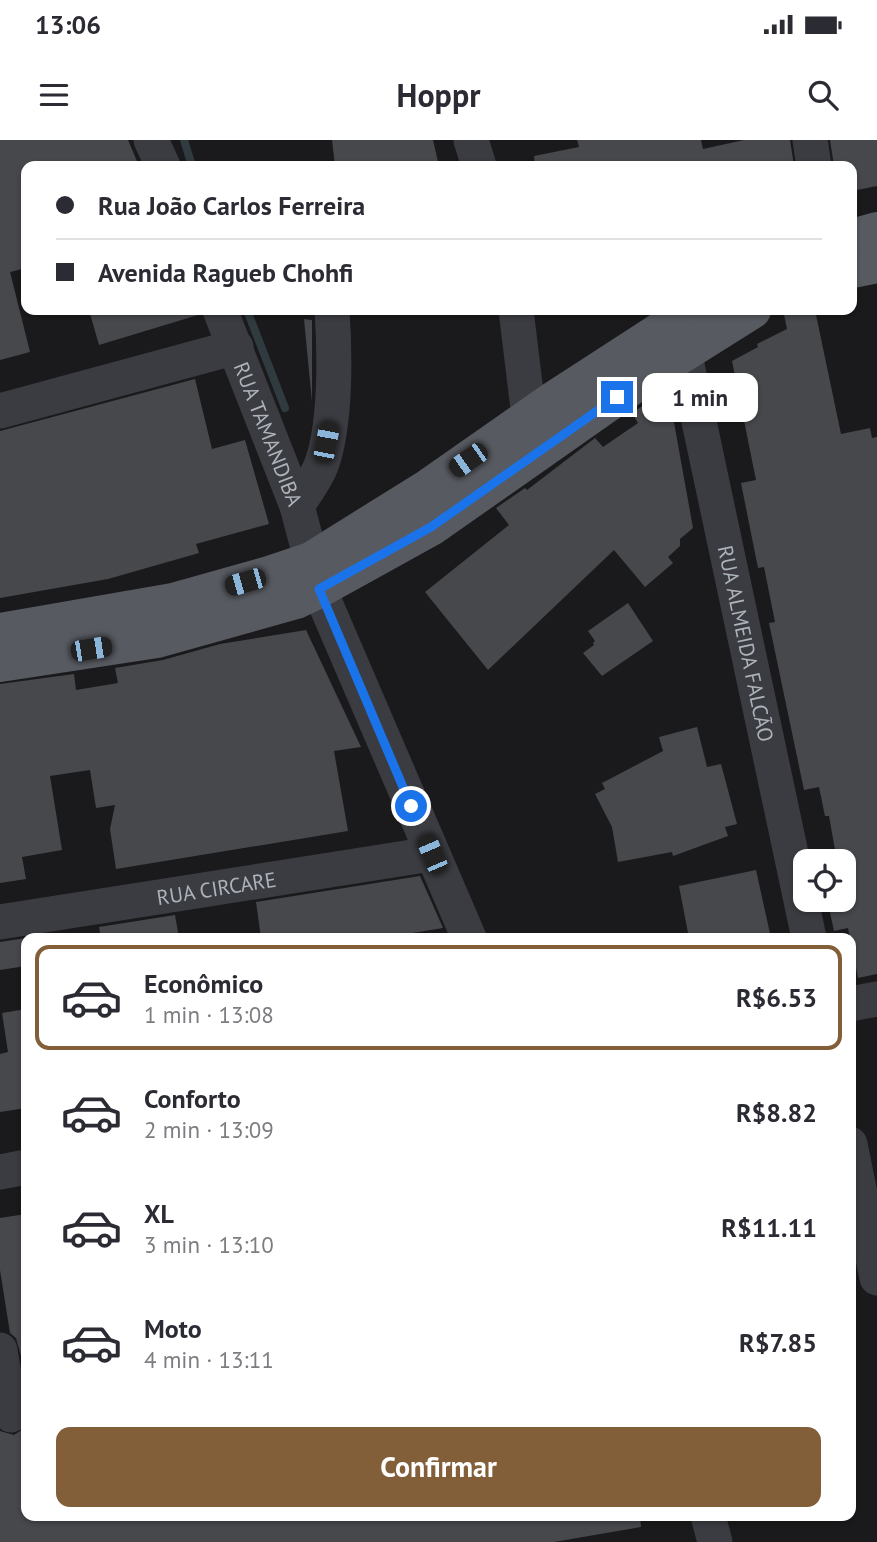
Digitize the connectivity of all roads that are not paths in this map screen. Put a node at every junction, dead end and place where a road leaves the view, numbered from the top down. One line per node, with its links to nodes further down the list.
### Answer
1 (151, 140): 4 (street)
2 (471, 140): 5 (street)
3 (810, 140): 6 (street)
4 (161, 161)
5 (477, 161)
6 (813, 161)
7 (877, 231): 8 (main road)
8 (857, 237)
9 (877, 264): 10 (main road)
10 (857, 268)
11 (222, 315): 16 (street, RUA TAMANDIBA)
12 (332, 315): 20 (street)
13 (517, 315): 19 (street)
14 (685, 315): 19 (main road)
15 (744, 315): 17 (main road)
16 (236, 347): 18 (street); 20 (street, RUA TAMANDIBA)
17 (684, 351): 21 (main road); 27 (street, RUA ALMEIDA FALCÃO)
18 (0, 411)
19 (529, 417): 21 (main road)
20 (297, 506): 21 (street, RUA TAMANDIBA)
21 (315, 575): 22 (main road); 23 (main road); 24 (street, RUA TAMANDIBA)
22 (0, 632)
23 (0, 663)
24 (432, 854): 25 (street, RUA CIRCARE); 26 (street, RUA TAMANDIBA)
25 (0, 922)
26 (467, 933)
27 (808, 933)
28 (877, 999): 29 (street)
29 (856, 1003)
30 (21, 1168): 31 (street)
31 (0, 1172)
32 (856, 1174): 33 (street)
33 (877, 1278)
34 (0, 1350): 35 (street)
35 (12, 1415)
36 (709, 1521): 37 (street)
37 (715, 1542)

